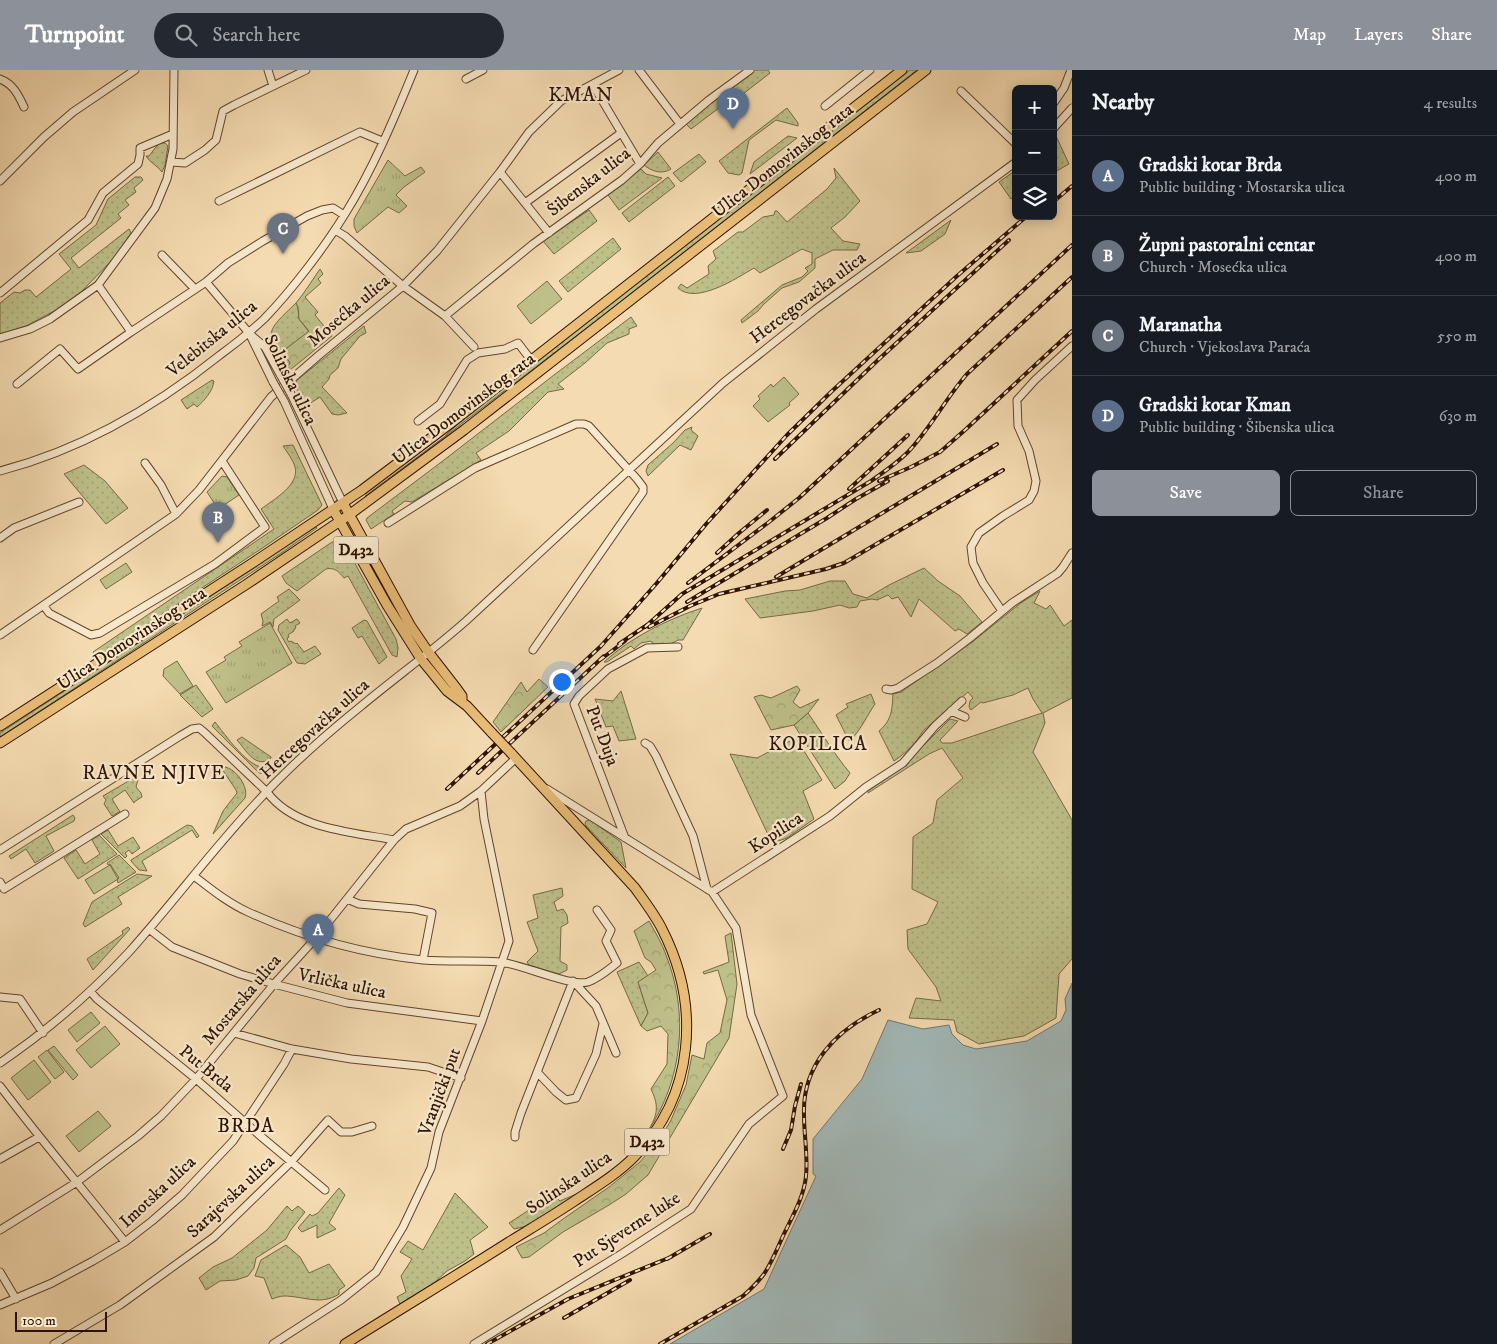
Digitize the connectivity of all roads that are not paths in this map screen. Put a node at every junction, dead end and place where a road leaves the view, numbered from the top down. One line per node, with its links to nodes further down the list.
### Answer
1 (134, 70): 33 (street)
2 (174, 70): 26 (street)
3 (268, 70): 17 (street)
4 (306, 70): 17 (street)
5 (414, 70): 28 (street, Velebitska ulica)
6 (483, 70): 15 (street)
7 (619, 70): 16 (street, Mosećka ulica)
8 (639, 70): 23 (street)
9 (750, 70): 23 (street, Šibenska ulica)
10 (870, 70): 21 (street)
11 (902, 70): 51 (main road, Ulica Domovinskog rata)
12 (926, 70): 62 (main road, Ulica Domovinskog rata)
13 (1071, 70): 19 (street)
14 (0, 79): 20 (street)
15 (466, 79)
16 (593, 85): 25 (street); 32 (street, Mosećka ulica)
17 (273, 86): 29 (street)
18 (961, 91): 27 (street)
19 (1057, 98)
20 (24, 106)
21 (824, 106)
22 (1072, 108): 24 (street)
23 (680, 124): 30 (street, Šibenska ulica)
24 (1057, 125)
25 (621, 133): 30 (street); 35 (street)
26 (173, 134): 29 (street); 44 (street)
27 (1012, 140)
28 (382, 141): 34 (street); 36 (street, Velebitska ulica)
29 (171, 162): 41 (street)
30 (640, 164): 38 (street, Šibenska ulica)
31 (1012, 165): 56 (street, Hercegovačka ulica)
32 (500, 172): 35 (street); 42 (street, Mosećka ulica)
33 (0, 181)
34 (219, 201)
35 (525, 202): 38 (street)
36 (344, 216): 37 (street, Velebitska ulica); 40 (street)
37 (335, 230): 42 (street); 47 (street, Velebitska ulica)
38 (549, 233): 45 (street, Šibenska ulica)
39 (162, 255): 43 (street)
40 (206, 282): 43 (street); 47 (street)
41 (98, 285): 46 (street); 48 (street)
42 (403, 286): 45 (street); 54 (street, Mosećka ulica)
43 (195, 289): 46 (street)
44 (0, 293)
45 (445, 316): 50 (street)
46 (130, 332): 52 (street)
47 (249, 333): 57 (street, Velebitska ulica); 59 (street, Solinska ulica, bridge); 60 (street, Solinska ulica, bridge)
48 (0, 338)
49 (1072, 346): 68 (street)
50 (474, 347)
51 (531, 360): 53 (street); 59 (main road, Ulica Domovinskog rata)
52 (17, 384)
53 (418, 421)
54 (222, 461): 61 (street, Mosećka ulica); 67 (street)
55 (145, 463): 61 (street)
56 (630, 470): 64 (street); 71 (street); 72 (street, Hercegovačka ulica)
57 (0, 471)
58 (79, 502): 65 (street)
59 (343, 503): 60 (main road, Ulica Domovinskog rata); 62 (main road, Solinska ulica / D432)
60 (333, 510): 63 (main road, Solinska ulica / D432); 79 (main road, Ulica Domovinskog rata)
61 (176, 514): 67 (street, Mosećka ulica)
62 (349, 515): 63 (main road, Ulica Domovinskog rata); 72 (main road, Solinska ulica / D432)
63 (340, 522): 73 (main road, Solinska ulica / D432); 80 (main road, Ulica Domovinskog rata)
64 (388, 523)
65 (0, 538)
66 (1072, 552): 68 (street)
67 (44, 606): 69 (street, Mosećka ulica)
68 (1002, 611): 74 (street)
69 (0, 635)
70 (678, 647): 89 (street, Put Duja)
71 (533, 650)
72 (429, 653): 73 (street, Hercegovačka ulica); 75 (main road, Solinska ulica / D432)
73 (421, 660): 75 (main road, Solinska ulica / D432); 85 (street, Hercegovačka ulica)
74 (886, 689)
75 (462, 701): 82 (main road, Solinska ulica / D432, bridge)
76 (962, 701): 77 (street, Kopilica)
77 (951, 711): 78 (street); 94 (street, Kopilica)
78 (965, 717)
79 (0, 726)
80 (0, 743)
81 (645, 743): 94 (street)
82 (513, 756): 83 (main road, Solinska ulica / D432); 84 (street, Mostarska ulica)
83 (537, 782): 87 (street); 88 (main road, Solinska ulica / D432)
84 (482, 791): 90 (street, Mostarska ulica); 100 (street, Vranjički put)
85 (267, 792): 90 (street); 91 (street); 92 (street, Hercegovačka ulica)
86 (125, 814): 93 (street)
87 (589, 816): 88 (street); 89 (street)
88 (579, 828): 131 (main road, Solinska ulica / D432)
89 (626, 838): 94 (street)
90 (394, 840): 95 (street, Mostarska ulica)
91 (0, 850)
92 (194, 876): 97 (street, Hercegovačka ulica); 98 (street)
93 (1, 887)
94 (710, 891): 132 (street, Put Sjeverne luke)
95 (348, 899): 98 (street, Mostarska ulica); 99 (street)
96 (597, 910): 101 (street)
97 (149, 929): 102 (street, Vrlička ulica); 103 (street, Hercegovačka ulica)
98 (315, 939): 99 (street); 102 (street, Mostarska ulica)
99 (423, 960): 100 (street)
100 (502, 962): 101 (street); 105 (street, Vranjički put)
101 (573, 981): 106 (street); 112 (street)
102 (274, 984): 105 (street, Vrlička ulica); 108 (street, Mostarska ulica)
103 (90, 991): 107 (street, Hercegovačka ulica); 114 (street, Put Brda)
104 (0, 997): 107 (street)
105 (482, 1021): 113 (street, Vranjički put)
106 (603, 1024): 110 (street); 112 (street)
107 (43, 1033): 111 (street, Hercegovačka ulica)
108 (234, 1033): 109 (street); 114 (street, Mostarska ulica)
109 (292, 1049): 113 (street); 116 (street, Imotska ulica)
110 (616, 1052)
111 (0, 1063)
112 (538, 1073): 119 (street)
113 (461, 1078): 130 (street, Vranjički put)
114 (196, 1079): 116 (street, Put Brda); 122 (street, Mostarska ulica)
115 (0, 1086): 118 (street)
116 (246, 1122): 121 (street, Put Brda); 125 (street, Imotska ulica)
117 (372, 1126): 121 (street, Sarajevska ulica)
118 (39, 1137): 120 (street); 122 (street)
119 (515, 1137)
120 (0, 1159)
121 (291, 1162): 123 (street, Put Brda); 129 (street, Sarajevska ulica)
122 (77, 1182): 124 (street, Mostarska ulica); 125 (street)
123 (326, 1190)
124 (0, 1230)
125 (125, 1242): 127 (street, Imotska ulica)
126 (0, 1272): 127 (street)
127 (16, 1299): 128 (street, Imotska ulica)
128 (0, 1305)
129 (54, 1344)
130 (273, 1344)
131 (345, 1344)
132 (474, 1344)

